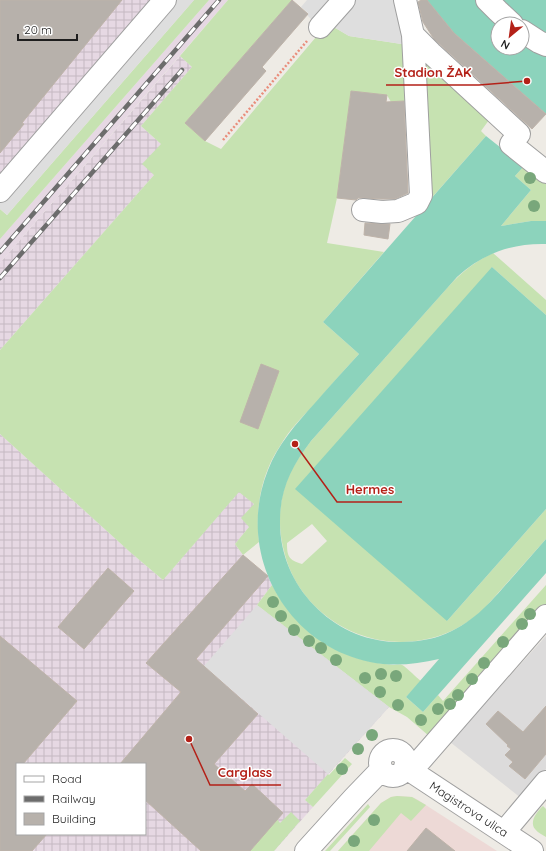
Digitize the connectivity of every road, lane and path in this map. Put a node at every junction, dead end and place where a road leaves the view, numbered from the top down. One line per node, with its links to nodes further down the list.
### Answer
1 (165, 0): 12 (street)
2 (344, 0): 6 (street)
3 (404, 0): 7 (street)
4 (487, 0): 5 (street)
5 (503, 16)
6 (320, 27): 10 (path)
7 (413, 35): 11 (street); 13 (street)
8 (530, 36): 9 (street)
9 (546, 45)
10 (223, 140)
11 (546, 172)
12 (0, 191)
13 (363, 210)
14 (546, 616): 15 (street)
15 (408, 769): 17 (street, Magistrova ulica); 18 (street)
16 (546, 782): 17 (street)
17 (504, 832): 19 (street, Magistrova ulica)
18 (306, 851)
19 (532, 851)

